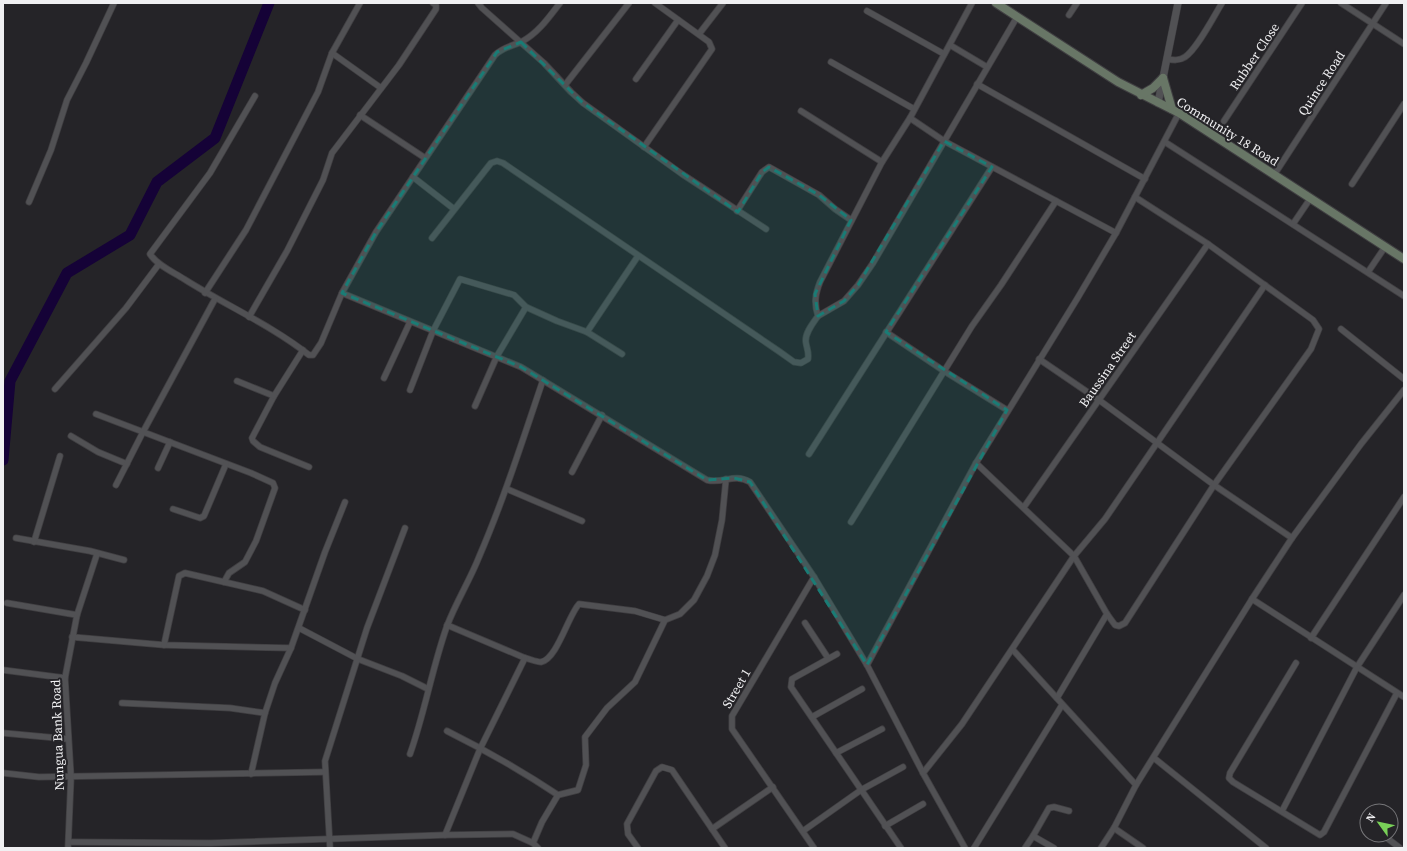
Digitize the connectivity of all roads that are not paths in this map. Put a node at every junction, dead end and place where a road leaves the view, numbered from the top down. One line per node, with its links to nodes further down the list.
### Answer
1 (114, 3): 59 (street)
2 (360, 3): 26 (street)
3 (433, 3): 35 (street)
4 (478, 3): 23 (street)
5 (560, 3): 23 (street)
6 (629, 3): 34 (street)
7 (655, 3): 20 (street)
8 (723, 3): 22 (street)
9 (972, 3): 25 (street)
10 (996, 3): 19 (main road, Community 18 Road)
11 (1077, 3): 18 (street)
12 (1178, 3): 28 (street)
13 (1222, 3): 28 (street)
14 (1302, 3): 45 (street, Rubber Close)
15 (1341, 3): 21 (street)
16 (1386, 3): 21 (street, Quince Road)
17 (867, 11): 27 (street)
18 (1069, 15)
19 (1017, 17): 30 (street); 36 (main road, Community 18 Road)
20 (678, 20): 22 (street); 32 (street)
21 (1373, 24): 24 (street); 52 (street, Quince Road)
22 (699, 34): 48 (street)
23 (521, 42): 34 (street); 49 (street)
24 (1404, 44)
25 (950, 45): 27 (street); 30 (street)
26 (332, 53): 35 (street); 74 (street)
27 (944, 54): 40 (street)
28 (1167, 59): 31 (street)
29 (832, 62): 40 (street)
30 (987, 67): 33 (street)
31 (1163, 78): 36 (main road); 38 (street); 42 (main road)
32 (636, 79)
33 (977, 84): 46 (street); 54 (street)
34 (565, 85): 48 (street)
35 (381, 88): 43 (street)
36 (1141, 95): 38 (main road, Community 18 Road)
37 (255, 96): 71 (street)
38 (1158, 103): 42 (main road, Community 18 Road)
39 (1404, 104): 55 (street)
40 (914, 108): 44 (street)
41 (801, 111): 50 (street)
42 (1176, 111): 47 (street); 52 (main road, Community 18 Road)
43 (360, 115): 49 (street); 80 (street)
44 (910, 118): 46 (street); 50 (street)
45 (1224, 121)
46 (944, 141): 51 (street); 79 (street)
47 (1165, 142): 54 (street); 63 (street)
48 (644, 147): 61 (street)
49 (425, 158): 53 (street)
50 (882, 162): 62 (street)
51 (992, 167): 58 (street); 85 (street)
52 (1274, 175): 57 (main road, Community 18 Road)
53 (413, 178): 60 (street); 75 (street)
54 (1146, 179): 56 (street)
55 (1352, 184)
56 (1135, 197): 65 (street); 67 (street)
57 (1310, 198): 63 (street); 68 (main road, Community 18 Road)
58 (1056, 201): 65 (street); 90 (street)
59 (29, 202)
60 (454, 209): 66 (street); 69 (street)
61 (737, 211): 62 (street); 64 (street)
62 (851, 220): 79 (street)
63 (1293, 224): 72 (street)
64 (766, 229)
65 (1116, 233): 89 (street)
66 (432, 238)
67 (1208, 244): 73 (street); 99 (street, Baussina Street)
68 (1385, 247): 70 (main road, Community 18 Road); 72 (street)
69 (638, 256): 79 (street); 84 (street)
70 (1404, 259)
71 (160, 264): 74 (street); 95 (street)
72 (1368, 272): 76 (street)
73 (1265, 285): 107 (street); 117 (street)
74 (206, 293): 77 (street)
75 (342, 293): 81 (street); 86 (street)
76 (1404, 296)
77 (215, 299): 80 (street); 104 (street)
78 (526, 307): 83 (street); 84 (street); 88 (street)
79 (818, 316)
80 (249, 317): 86 (street)
81 (410, 322): 83 (street); 91 (street)
82 (1341, 329): 92 (street)
83 (433, 331): 88 (street); 96 (street)
84 (587, 332): 87 (street)
85 (886, 332): 90 (street); 108 (street)
86 (303, 350): 98 (street)
87 (622, 354)
88 (497, 356): 94 (street); 100 (street)
89 (1039, 359): 99 (street); 101 (street)
90 (944, 371): 101 (street); 125 (street)
91 (384, 378)
92 (1404, 379)
93 (237, 380): 98 (street)
94 (543, 380): 103 (street); 119 (street)
95 (55, 389)
96 (410, 390)
97 (1404, 390): 128 (street)
98 (274, 396): 113 (street)
99 (1099, 400): 107 (street); 122 (street, Baussina Street)
100 (475, 406)
101 (1007, 410): 110 (street)
102 (96, 414): 104 (street)
103 (602, 415): 115 (street); 116 (street)
104 (143, 432): 106 (street); 111 (street)
105 (71, 436): 111 (street)
106 (170, 442): 112 (street); 114 (street)
107 (1158, 443): 117 (street); 131 (street)
108 (809, 454)
109 (60, 456): 129 (street)
110 (976, 463): 122 (street); 155 (street)
111 (127, 464): 118 (street)
112 (226, 464): 123 (street); 134 (street)
113 (309, 467)
114 (158, 468)
115 (572, 472)
116 (726, 479): 133 (street); 141 (street)
117 (1214, 485): 128 (street); 139 (street)
118 (116, 486)
119 (507, 489): 124 (street); 143 (street)
120 (1404, 497): 146 (street)
121 (345, 502): 138 (street)
122 (1024, 507): 131 (street)
123 (173, 508)
124 (582, 521)
125 (851, 522)
126 (405, 528): 153 (street)
127 (16, 538): 129 (street)
128 (1292, 538): 136 (street)
129 (34, 542): 130 (street)
130 (97, 554): 132 (street); 140 (street, Nungua Bank Road)
131 (1074, 556): 139 (street); 149 (street)
132 (124, 560)
133 (814, 577): 155 (street); 183 (street, Street 1)
134 (224, 582): 138 (street); 147 (street)
135 (1404, 595): 156 (street)
136 (1252, 599): 146 (street); 175 (street)
137 (7, 604): 140 (street)
138 (305, 610): 144 (street)
139 (1107, 614): 163 (street)
140 (77, 615): 145 (street, Nungua Bank Road)
141 (665, 620): 151 (street); 185 (street)
142 (805, 623): 152 (street)
143 (448, 625): 151 (street); 159 (street)
144 (299, 628): 148 (street); 153 (street)
145 (72, 638): 147 (street); 158 (street, Nungua Bank Road)
146 (1311, 638): 156 (street)
147 (164, 645): 148 (street)
148 (291, 648): 166 (street)
149 (1013, 650): 163 (street); 179 (street)
150 (837, 654): 152 (street)
151 (525, 658): 172 (street)
152 (828, 658): 167 (street)
153 (358, 659): 159 (street); 177 (street)
154 (1296, 663): 188 (street)
155 (867, 665): 179 (street)
156 (1357, 667): 161 (street); 188 (street)
157 (3, 670): 158 (street)
158 (65, 678): 171 (street, Nungua Bank Road)
159 (428, 688): 174 (street)
160 (862, 690): 167 (street)
161 (1398, 693): 162 (street); 188 (street)
162 (1404, 697)
163 (1057, 698): 165 (street)
164 (122, 703): 166 (street)
165 (1062, 705): 182 (street); 205 (street)
166 (265, 713): 180 (street)
167 (812, 717): 173 (street)
168 (882, 729): 173 (street)
169 (447, 730): 172 (street)
170 (3, 733): 171 (street)
171 (68, 739): 181 (street, Nungua Bank Road)
172 (480, 749): 185 (street); 193 (street)
173 (836, 753): 184 (street)
174 (410, 754)
175 (1154, 758): 182 (street); 210 (street)
176 (903, 767): 184 (street)
177 (324, 772): 180 (street); 195 (street)
178 (3, 773): 181 (street)
179 (923, 773): 204 (street)
180 (251, 774): 181 (street)
181 (71, 777): 197 (street, Nungua Bank Road)
182 (1136, 785): 190 (street)
183 (773, 788): 191 (street); 192 (street, Street 1)
184 (860, 790): 189 (street); 192 (street)
185 (558, 795): 196 (street)
186 (923, 804): 189 (street)
187 (1068, 811): 194 (street)
188 (1282, 811)
189 (885, 826): 203 (street)
190 (1114, 828): 208 (street); 209 (street)
191 (712, 829): 200 (street); 201 (street)
192 (803, 831): 202 (street, Street 1)
193 (446, 834): 195 (street); 196 (street)
194 (1033, 836): 206 (street); 207 (street)
195 (330, 838): 197 (street); 198 (street)
196 (533, 843): 199 (street)
197 (68, 845)
198 (330, 848)
199 (538, 848)
200 (638, 848)
201 (724, 848)
202 (814, 848)
203 (901, 848)
204 (965, 848)
205 (974, 848)
206 (1025, 848)
207 (1054, 848)
208 (1101, 848)
209 (1143, 848)
210 (1266, 848)

